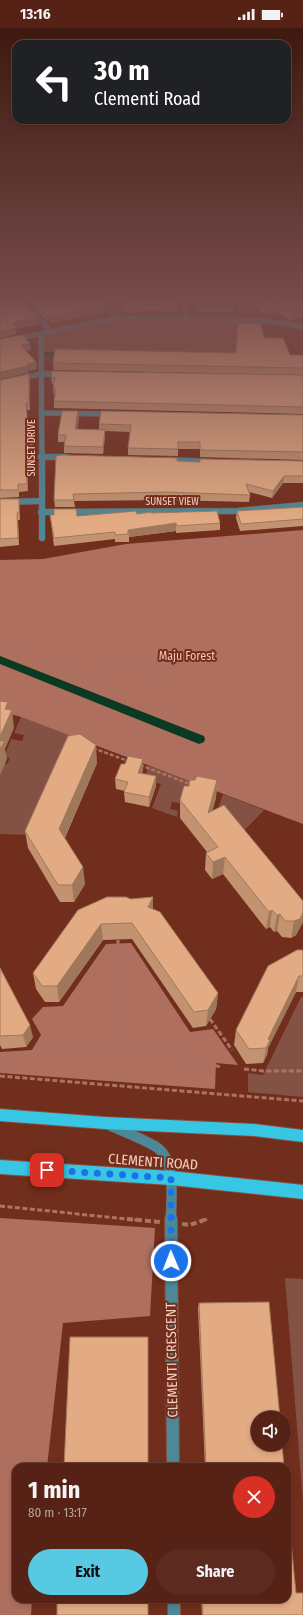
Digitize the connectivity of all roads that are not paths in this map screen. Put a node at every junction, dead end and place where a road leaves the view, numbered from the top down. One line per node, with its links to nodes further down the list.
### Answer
1 (41, 374): 2 (street); 3 (street); 4 (street, SUNSET DRIVE)
2 (65, 374)
3 (0, 383)
4 (41, 413): 5 (street); 6 (street, SUNSET DRIVE)
5 (113, 414)
6 (41, 457): 7 (street); 10 (street, SUNSET DRIVE)
7 (76, 458)
8 (164, 460): 9 (street)
9 (220, 462)
10 (41, 501): 11 (street); 13 (street, SUNSET DRIVE)
11 (0, 502)
12 (303, 505): 13 (street, SUNSET VIEW)
13 (41, 512): 14 (street, SUNSET DRIVE)
14 (42, 538)
15 (0, 1115): 16 (main road)
16 (105, 1123): 17 (main road); 19 (street, CLEMENTI CRESCENT)
17 (303, 1136)
18 (0, 1167): 19 (main road, CLEMENTI ROAD)
19 (171, 1178): 20 (main road, CLEMENTI ROAD); 21 (street, CLEMENTI CRESCENT)
20 (303, 1192)
21 (173, 1463)
22 (174, 1603): 23 (street)
23 (174, 1615)

